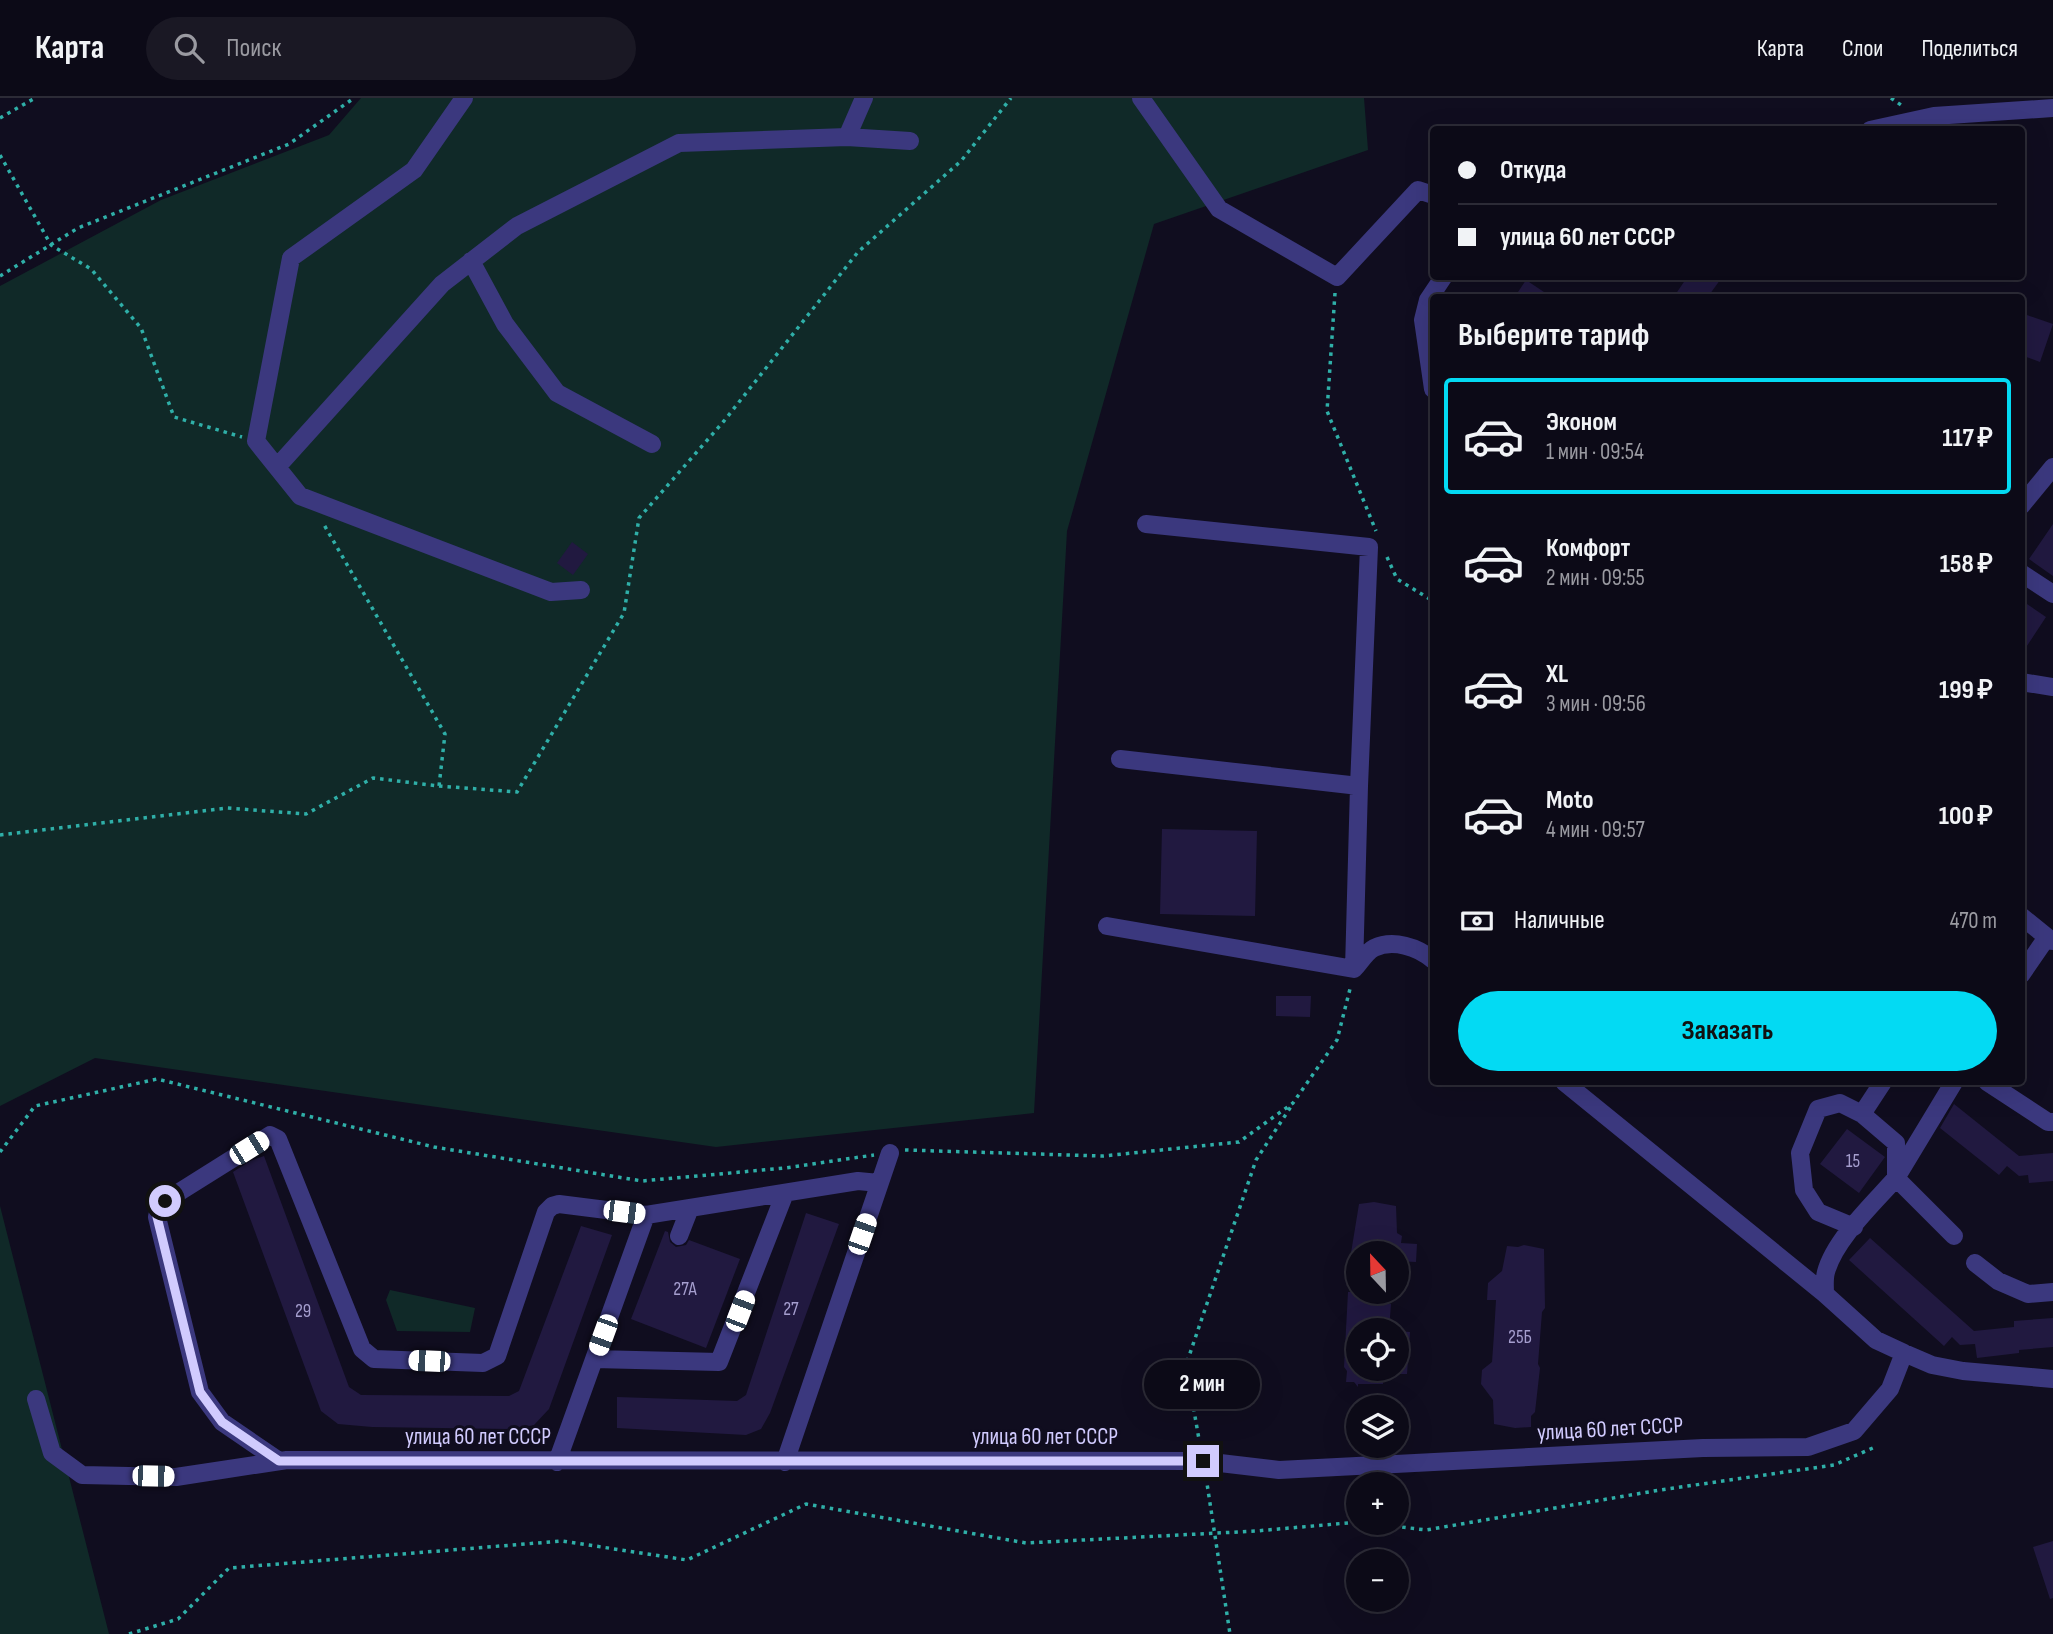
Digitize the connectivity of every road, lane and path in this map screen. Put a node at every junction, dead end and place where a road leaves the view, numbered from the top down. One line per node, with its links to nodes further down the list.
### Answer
1 (35, 98): 8 (path)
2 (354, 98): 14 (path)
3 (464, 98): 20 (street)
4 (864, 98): 10 (street)
5 (1011, 98): 36 (path)
6 (1141, 98): 17 (street)
7 (2053, 108): 9 (street)
8 (0, 118)
9 (1888, 126)
10 (847, 137): 11 (street); 15 (street)
11 (910, 141)
12 (0, 155): 14 (path)
13 (1430, 194): 17 (street)
14 (51, 245): 16 (path); 20 (path)
15 (471, 261): 21 (street); 22 (street)
16 (0, 276)
17 (1336, 277): 27 (path)
18 (1430, 297): 19 (street)
19 (1430, 368)
20 (257, 441): 22 (street)
21 (652, 444)
22 (278, 467): 30 (street)
23 (2053, 467): 24 (street)
24 (2025, 501)
25 (320, 520): 36 (path)
26 (1146, 524): 37 (street)
27 (1380, 541)
28 (1386, 554): 32 (path)
29 (2025, 576): 31 (street)
30 (581, 590)
31 (2053, 594)
32 (1430, 599)
33 (2025, 683): 34 (street)
34 (2053, 687)
35 (1120, 759): 37 (street)
36 (439, 786): 38 (path)
37 (1359, 786): 43 (street)
38 (0, 835)
39 (2025, 919): 41 (street)
40 (1107, 926): 43 (street)
41 (2050, 939): 44 (street)
42 (1430, 958): 43 (street)
43 (1354, 969): 49 (path)
44 (2025, 970)
45 (1568, 1085): 64 (street)
46 (1881, 1085): 50 (street)
47 (1952, 1085): 54 (street)
48 (1992, 1085): 51 (street)
49 (1293, 1103): 53 (path); 71 (path)
50 (1862, 1114): 54 (street); 59 (street)
51 (2053, 1122)
52 (0, 1152): 53 (path)
53 (890, 1153): 55 (street)
54 (1896, 1178): 59 (street); 61 (street)
55 (879, 1183): 56 (street); 73 (street)
56 (785, 1193): 57 (street); 66 (street)
57 (690, 1208): 58 (street); 60 (street)
58 (646, 1215): 66 (street); 70 (street)
59 (1853, 1227): 64 (street)
60 (679, 1236)
61 (1954, 1236)
62 (1975, 1263): 63 (street)
63 (2053, 1292)
64 (1825, 1294): 65 (street)
65 (1904, 1353): 67 (street); 71 (street, улица 60 лет СССР)
66 (594, 1359): 72 (street)
67 (2053, 1379)
68 (36, 1399): 70 (street, улица 60 лет СССР)
69 (1875, 1447): 75 (path)
70 (279, 1461): 72 (street, улица 60 лет СССР)
71 (1203, 1461): 73 (street, улица 60 лет СССР); 76 (path)
72 (557, 1462): 73 (street, улица 60 лет СССР)
73 (785, 1462)
74 (1346, 1523): 76 (path)
75 (1409, 1528)
76 (1214, 1533): 77 (path); 78 (path)
77 (129, 1634)
78 (1230, 1634)

